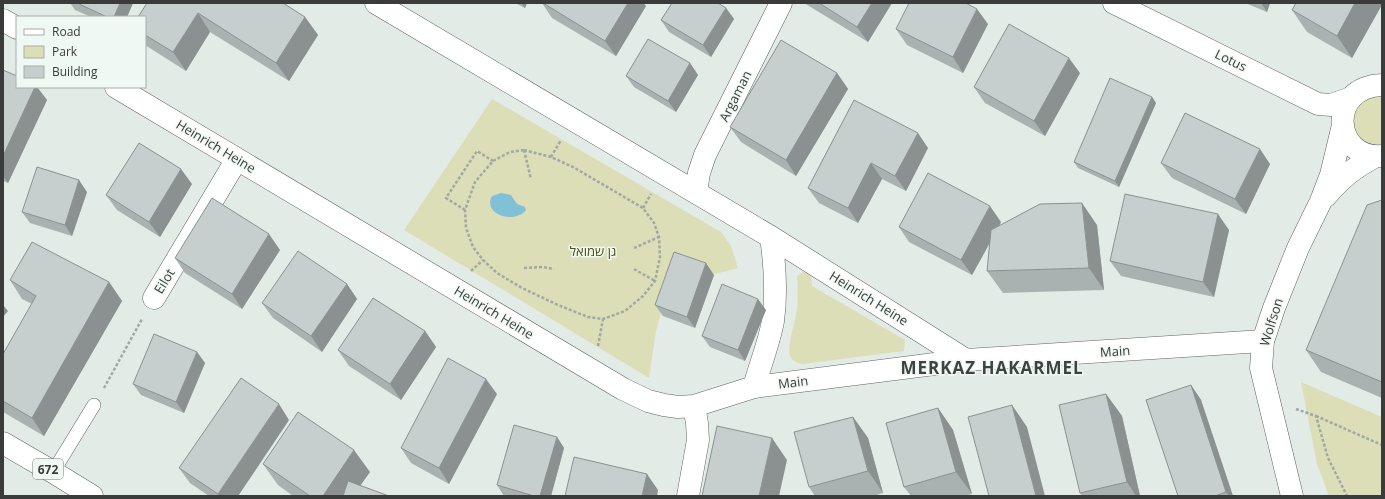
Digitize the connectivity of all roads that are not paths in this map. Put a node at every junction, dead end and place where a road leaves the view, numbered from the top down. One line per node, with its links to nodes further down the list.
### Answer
1 (376, 3): 12 (street, Heinrich Heine)
2 (781, 3): 12 (street, Argaman)
3 (1114, 3): 8 (street, Lotus)
4 (3, 20): 5 (street)
5 (16, 27)
6 (1378, 82): 8 (street, Lotus)
7 (118, 88): 11 (street, Heinrich Heine)
8 (1351, 98): 9 (street, Wolfson)
9 (1343, 125): 10 (street); 13 (street, Wolfson)
10 (1378, 157): 13 (street, Wolfson)
11 (237, 159): 15 (street, Eilot); 20 (street, Heinrich Heine)
12 (696, 192): 14 (street, Heinrich Heine)
13 (1321, 201): 16 (street, Wolfson)
14 (771, 237): 17 (street, Heinrich Heine); 18 (street)
15 (154, 298)
16 (1263, 341): 17 (street, Main); 25 (street, Wolfson)
17 (966, 360): 18 (street, Main)
18 (754, 386): 20 (street, Heinrich Heine)
19 (94, 405): 22 (lane)
20 (694, 406): 24 (street)
21 (3, 444): 22 (street, 672)
22 (54, 472): 23 (street, 672)
23 (92, 496)
24 (688, 496)
25 (1292, 496)

